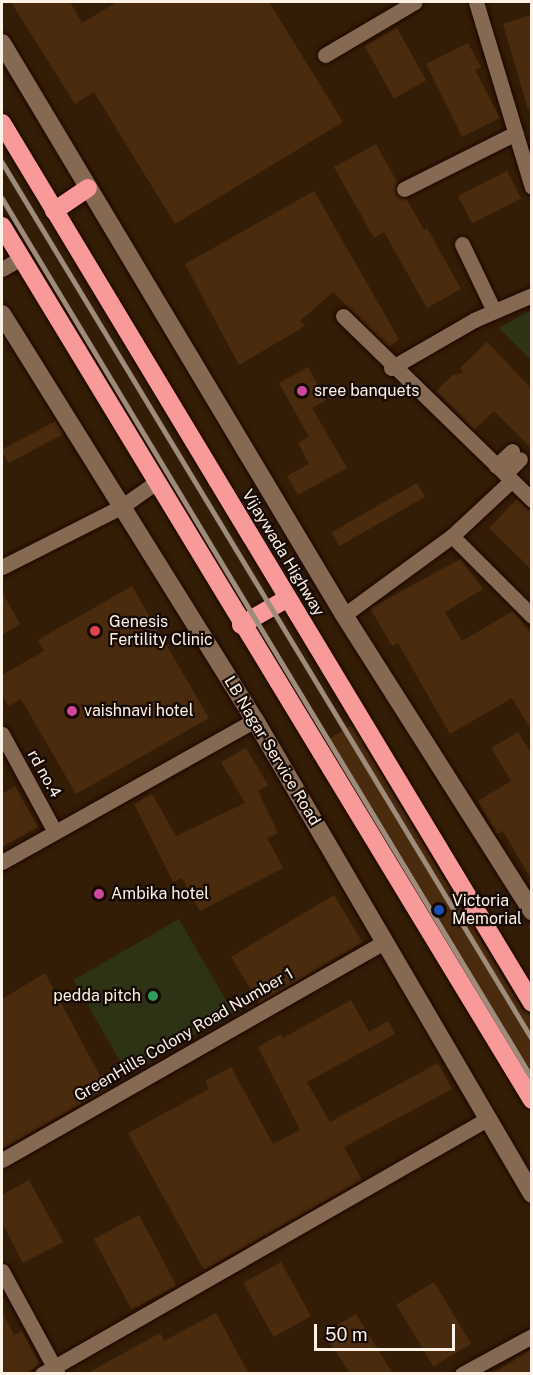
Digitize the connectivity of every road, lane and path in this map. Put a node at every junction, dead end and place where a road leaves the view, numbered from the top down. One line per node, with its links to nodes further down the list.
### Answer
1 (415, 2): 4 (street)
2 (476, 2): 6 (street)
3 (2, 43): 8 (street)
4 (325, 55)
5 (2, 123): 10 (highway, Vijaywada Highway)
6 (516, 133): 7 (street); 9 (street)
7 (531, 187)
8 (88, 188): 10 (highway); 28 (street)
9 (404, 189)
10 (54, 211): 27 (highway, Vijaywada Highway)
11 (2, 226): 13 (highway)
12 (462, 244): 16 (street)
13 (21, 258): 14 (street); 22 (highway)
14 (2, 269)
15 (531, 296): 16 (street)
16 (494, 311): 19 (street)
17 (2, 314): 24 (street, LB Nagar Service Road)
18 (343, 316): 19 (street)
19 (391, 368): 21 (street)
20 (516, 455): 21 (street)
21 (504, 474): 23 (street); 25 (street)
22 (155, 483): 24 (street); 30 (highway)
23 (531, 500)
24 (122, 507): 26 (street); 31 (street, LB Nagar Service Road)
25 (452, 536): 28 (street); 29 (street)
26 (2, 567)
27 (288, 598): 30 (highway); 37 (highway, Vijaywada Highway)
28 (344, 615): 35 (street)
29 (531, 616)
30 (242, 625): 38 (highway)
31 (255, 720): 33 (street); 36 (street, LB Nagar Service Road)
32 (2, 734): 33 (street, rd no.4)
33 (55, 832): 34 (street)
34 (2, 862)
35 (531, 911)
36 (384, 942): 39 (street, LB Nagar Service Road); 40 (street, GreenHills Colony Road Number 1)
37 (531, 1003)
38 (531, 1100)
39 (489, 1118): 41 (street, LB Nagar Service Road); 44 (street)
40 (2, 1160)
41 (531, 1194)
42 (2, 1271): 44 (street)
43 (531, 1336): 45 (street)
44 (51, 1371)
45 (462, 1374)

